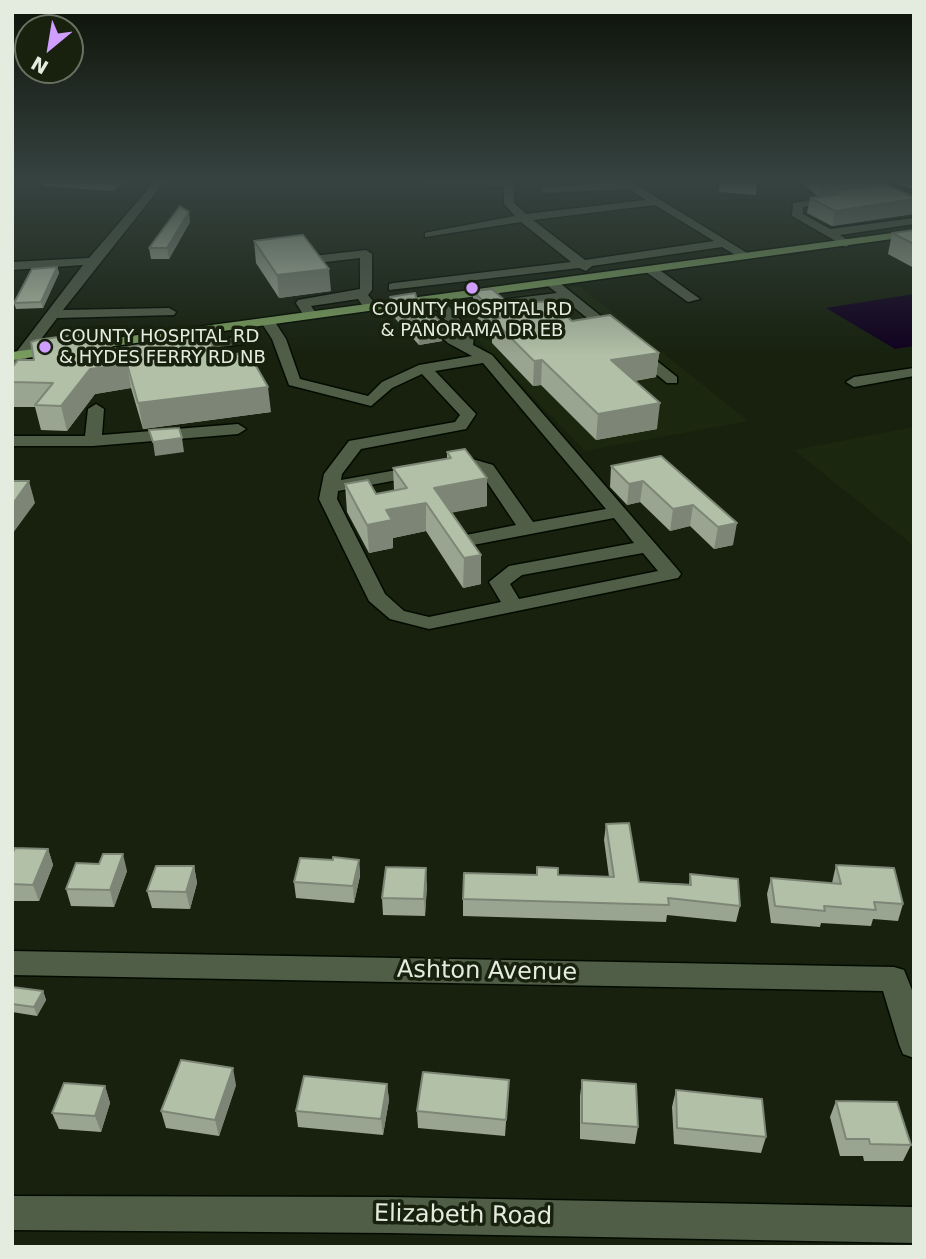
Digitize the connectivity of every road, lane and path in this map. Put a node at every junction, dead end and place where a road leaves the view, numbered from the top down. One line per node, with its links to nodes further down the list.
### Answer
1 (112, 239): 10 (street)
2 (550, 239): 11 (street)
3 (716, 239): 6 (street)
4 (839, 239): 7 (street)
5 (866, 239): 7 (main road)
6 (723, 243): 8 (street); 11 (street)
7 (846, 243): 8 (main road)
8 (746, 256): 13 (main road)
9 (317, 259): 19 (street)
10 (93, 261): 12 (street); 27 (street)
11 (580, 262): 15 (street); 17 (street)
12 (12, 266)
13 (650, 269): 15 (main road); 21 (street)
14 (405, 272): 17 (street)
15 (599, 276): 16 (main road)
16 (552, 283): 20 (street); 22 (main road)
17 (416, 284): 18 (street)
18 (394, 287)
19 (361, 295): 23 (street); 29 (street)
20 (566, 296): 24 (street); 25 (street)
21 (693, 299)
22 (430, 302): 23 (main road); 36 (street)
23 (371, 307): 29 (main road)
24 (468, 308)
25 (588, 311): 28 (street); 41 (street)
26 (169, 312): 27 (street)
27 (55, 314): 35 (street)
28 (563, 315)
29 (311, 316): 30 (main road)
30 (268, 322): 31 (main road); 39 (street)
31 (204, 330): 33 (street); 35 (main road)
32 (252, 339): 33 (street)
33 (212, 344): 34 (street); 37 (street)
34 (139, 354)
35 (19, 356): 38 (street)
36 (487, 358): 39 (street); 48 (street)
37 (222, 362)
38 (12, 368)
39 (424, 368): 47 (street)
40 (914, 372): 42 (street)
41 (672, 380)
42 (854, 382)
43 (96, 408): 46 (street)
44 (239, 429): 46 (street)
45 (12, 441): 46 (street)
46 (93, 441)
47 (331, 486): 49 (street); 52 (street)
48 (619, 512): 49 (street); 51 (street)
49 (528, 529): 50 (street)
50 (468, 540)
51 (648, 546): 52 (street); 52 (street)
52 (514, 608)
53 (12, 963): 54 (street, Ashton Avenue)
54 (904, 980): 55 (street, Ashton Avenue)
55 (914, 1044)
56 (12, 1213): 57 (street, Elizabeth Road)
57 (914, 1225)

